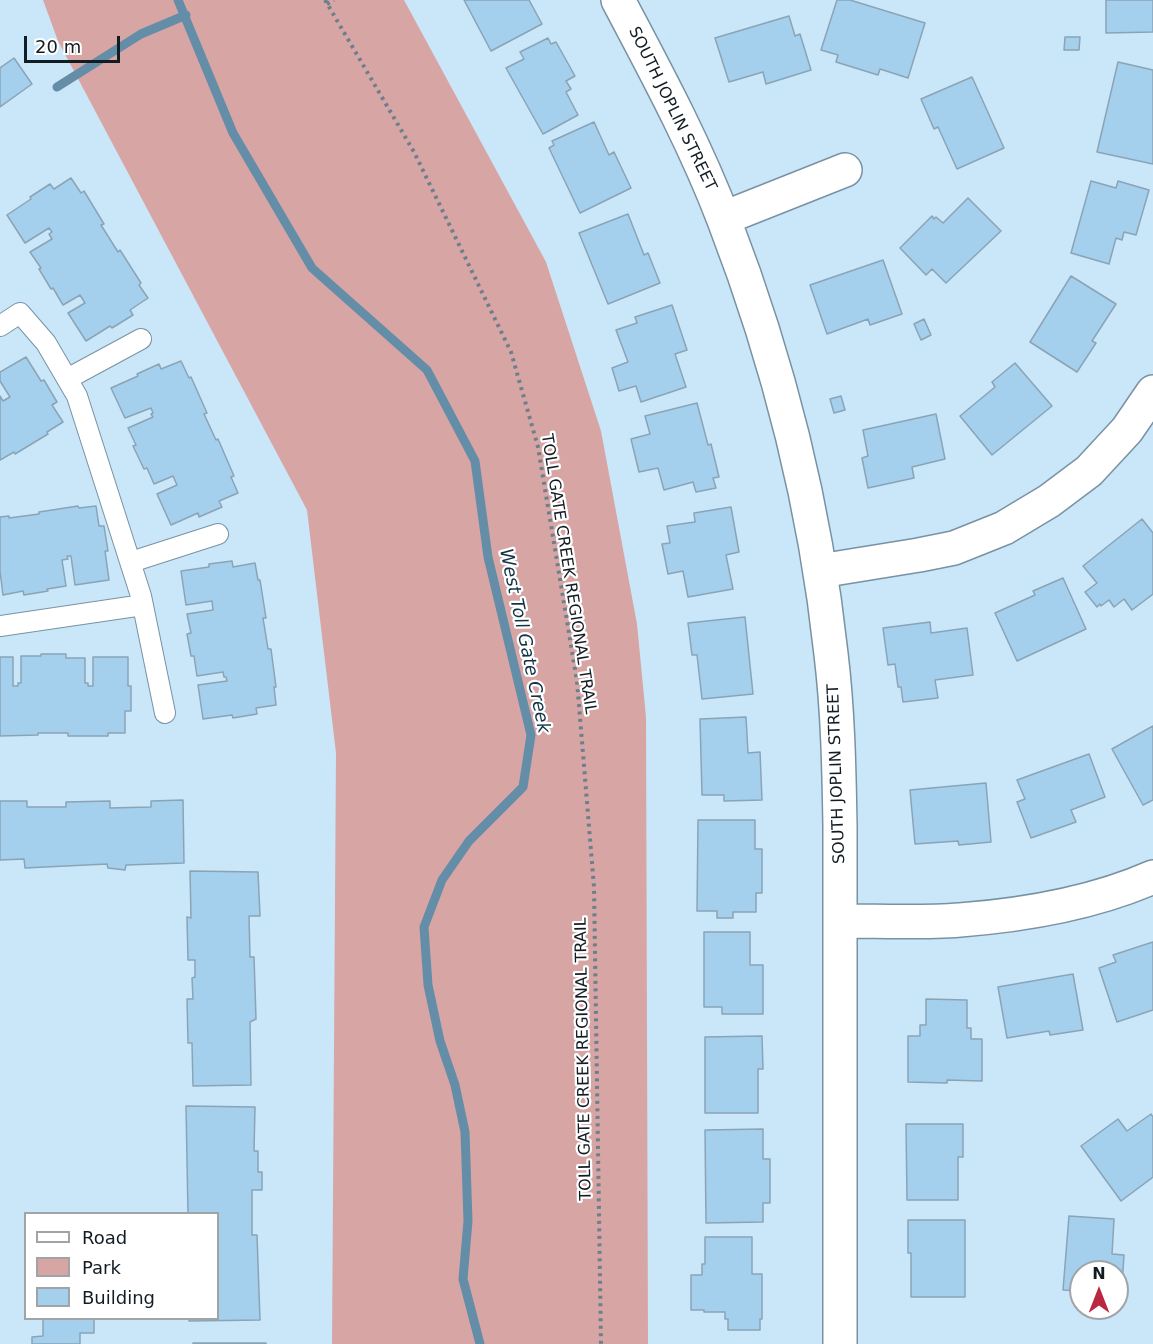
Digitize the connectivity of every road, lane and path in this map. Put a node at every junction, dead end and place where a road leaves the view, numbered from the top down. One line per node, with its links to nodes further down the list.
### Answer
1 (334, 0): 3 (path)
2 (618, 0): 5 (street, SOUTH JOPLIN STREET)
3 (326, 2): 18 (path, TOLL GATE CREEK REGIONAL TRAIL)
4 (844, 170): 5 (street)
5 (724, 218): 12 (street, SOUTH JOPLIN STREET)
6 (0, 326): 8 (lane)
7 (141, 339): 8 (lane)
8 (67, 379): 11 (lane)
9 (1153, 392): 12 (street)
10 (218, 534): 11 (lane)
11 (131, 562): 13 (lane)
12 (820, 571): 17 (street, SOUTH JOPLIN STREET)
13 (143, 605): 14 (lane); 15 (lane)
14 (0, 626)
15 (165, 712)
16 (1153, 878): 17 (street)
17 (840, 921): 19 (street, SOUTH JOPLIN STREET)
18 (601, 1344)
19 (840, 1344)

